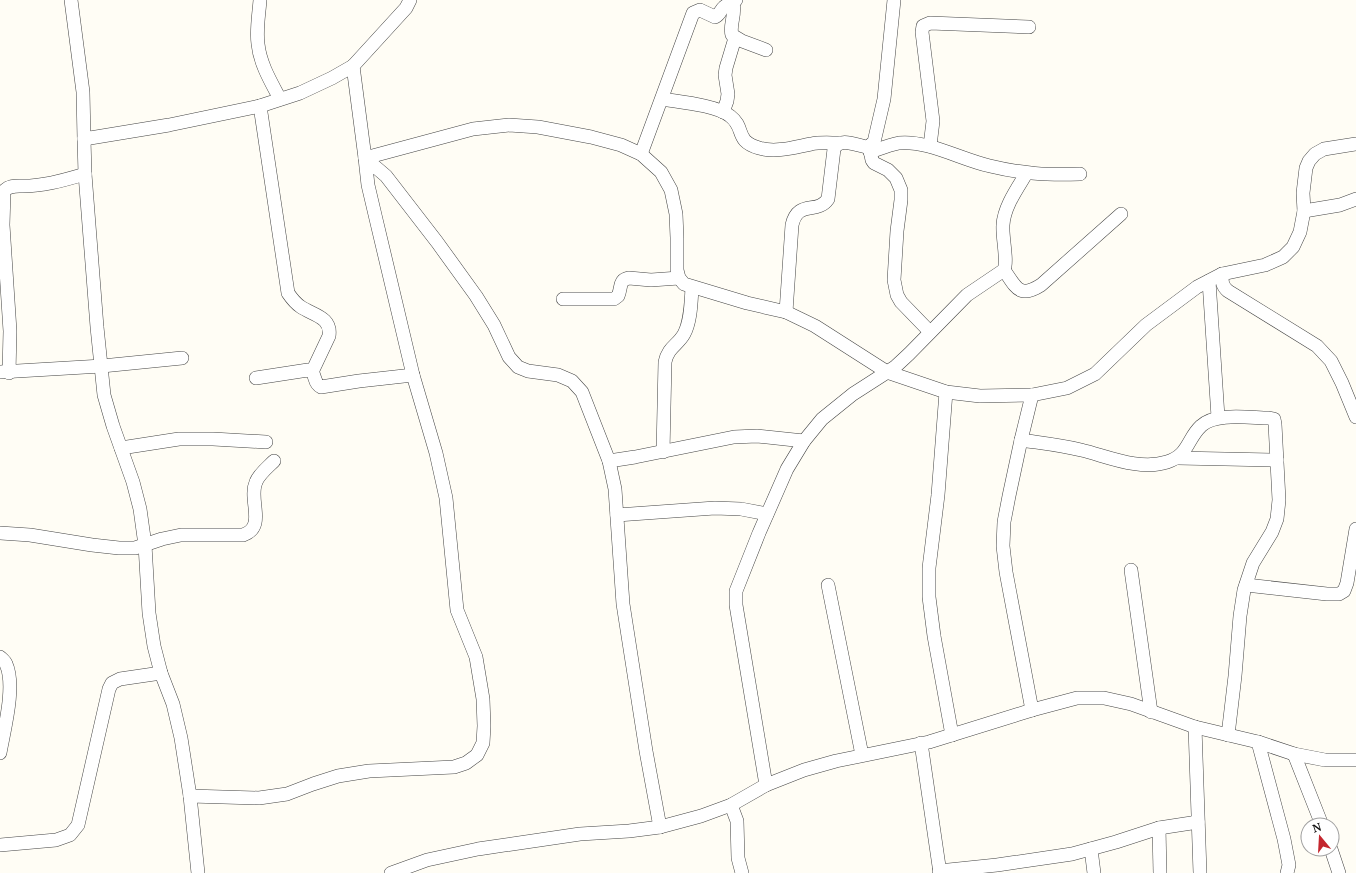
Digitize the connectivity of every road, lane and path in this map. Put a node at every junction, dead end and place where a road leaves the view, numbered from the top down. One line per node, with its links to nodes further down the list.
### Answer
1 (71, 0): 14 (street)
2 (260, 0): 10 (street)
3 (410, 0): 9 (street)
4 (894, 0): 18 (street)
5 (734, 2): 7 (street); 11 (street)
6 (1030, 28): 17 (street)
7 (735, 38): 8 (street); 13 (street)
8 (766, 50)
9 (353, 66): 10 (street); 20 (street)
10 (280, 99): 12 (street)
11 (662, 99): 13 (street); 19 (street)
12 (260, 106): 14 (street); 38 (street)
13 (724, 112): 15 (street)
14 (84, 138): 21 (street)
15 (839, 143): 18 (street); 33 (street)
16 (1356, 144): 25 (street)
17 (930, 146): 18 (street); 22 (street)
18 (869, 149): 34 (street)
19 (641, 154): 20 (street); 29 (street)
20 (365, 158): 40 (street); 54 (street)
21 (84, 174): 36 (street); 37 (street)
22 (1026, 174): 23 (street); 27 (street)
23 (1080, 174)
24 (1356, 199): 25 (street)
25 (1304, 211): 28 (street)
26 (1121, 214): 27 (street)
27 (1004, 270): 34 (street)
28 (1222, 274): 30 (street); 45 (street)
29 (679, 278): 31 (street); 32 (street)
30 (1209, 281): 43 (street); 44 (street)
31 (692, 288): 33 (street); 50 (street)
32 (563, 299)
33 (786, 312): 39 (street)
34 (930, 332): 39 (street)
35 (182, 358): 36 (street)
36 (102, 366): 37 (street); 49 (street)
37 (5, 372)
38 (312, 372): 40 (street); 41 (street)
39 (887, 372): 42 (street); 47 (street)
40 (414, 375): 77 (street)
41 (256, 378)
42 (946, 392): 43 (street); 68 (street)
43 (1032, 396): 46 (street)
44 (1218, 417): 51 (street); 52 (street)
45 (1356, 417)
46 (1021, 440): 51 (street); 65 (street)
47 (804, 441): 50 (street); 55 (street)
48 (266, 442): 49 (street)
49 (121, 448): 59 (street)
50 (663, 452): 54 (street)
51 (1178, 458): 52 (street)
52 (1277, 460): 62 (street)
53 (274, 461): 59 (street)
54 (609, 461): 56 (street)
55 (767, 514): 56 (street); 76 (street)
56 (617, 515): 81 (street)
57 (1356, 529): 62 (street)
58 (0, 533): 59 (street)
59 (145, 545): 64 (street)
60 (1131, 570): 66 (street)
61 (828, 585): 74 (street)
62 (1246, 585): 69 (street)
63 (0, 657): 72 (street)
64 (161, 673): 77 (street); 83 (street)
65 (1032, 710): 66 (street); 68 (street)
66 (1150, 712): 67 (street)
67 (1196, 727): 69 (street); 80 (street)
68 (952, 735): 71 (street)
69 (1228, 735): 70 (street)
70 (1258, 742): 73 (street); 94 (street)
71 (922, 743): 74 (street); 87 (street)
72 (0, 753)
73 (1294, 754): 75 (street); 79 (street)
74 (862, 755): 76 (street)
75 (1356, 760)
76 (766, 785): 78 (street)
77 (190, 796): 88 (street)
78 (731, 805): 81 (street); 90 (street)
79 (1319, 817)
80 (1198, 822): 82 (street); 93 (street)
81 (660, 827): 89 (street)
82 (1159, 828): 84 (street); 92 (street)
83 (0, 845)
84 (1091, 849): 86 (street); 91 (street)
85 (1334, 857): 95 (street)
86 (998, 869): 87 (street)
87 (940, 872)
88 (198, 873)
89 (390, 873)
90 (742, 873)
91 (1094, 873)
92 (1160, 873)
93 (1200, 873)
94 (1287, 873)
95 (1339, 873)

